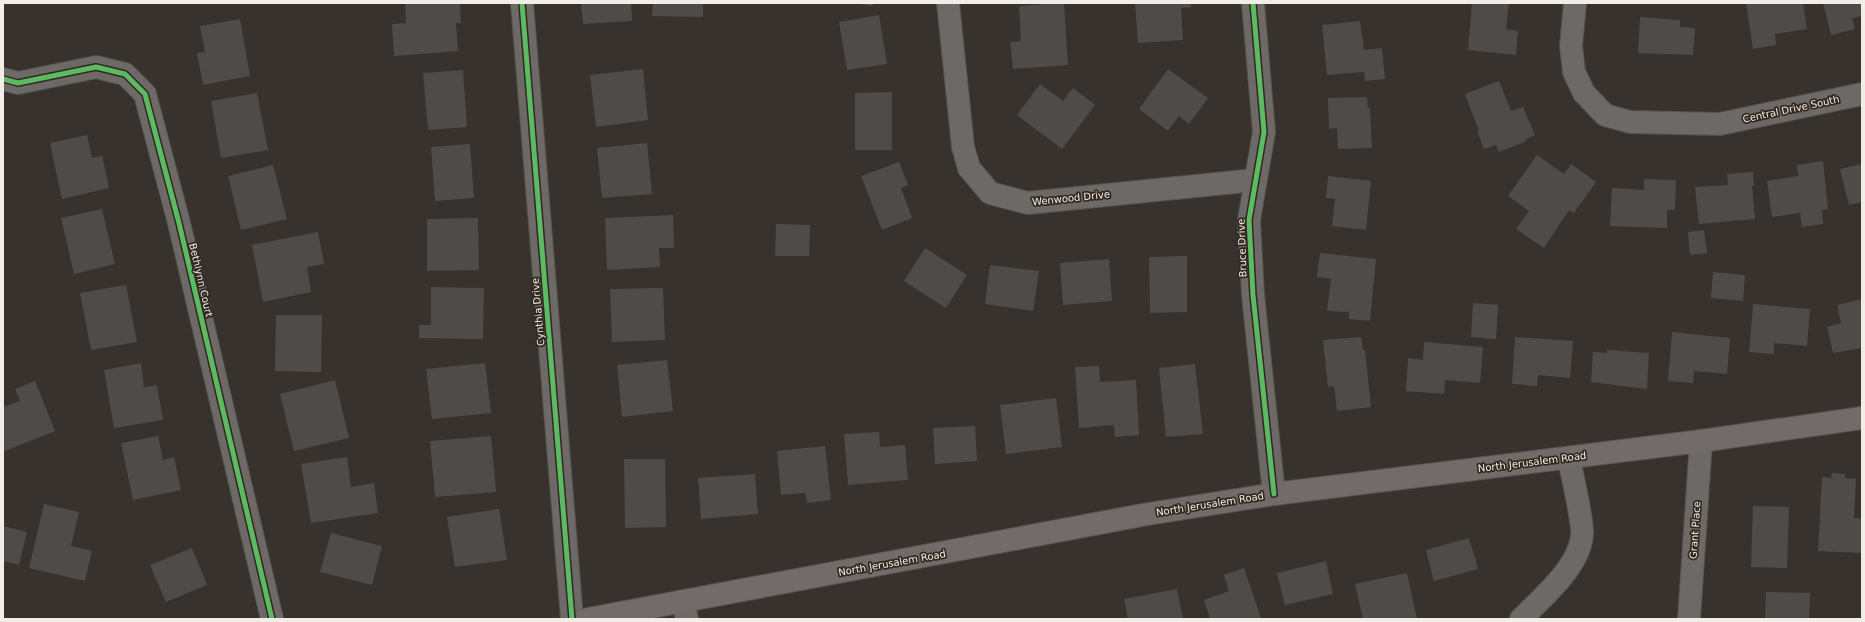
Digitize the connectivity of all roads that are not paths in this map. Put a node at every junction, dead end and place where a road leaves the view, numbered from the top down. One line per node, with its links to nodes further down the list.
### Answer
1 (522, 3): 14 (street, Cynthia Drive)
2 (948, 3): 7 (street, Wenwood Drive)
3 (1253, 3): 7 (street, Bruce Drive)
4 (1575, 3): 6 (street, Central Drive South)
5 (3, 80): 13 (street, Bethlynn Court)
6 (1862, 94)
7 (1255, 180): 11 (street, Bruce Drive)
8 (1862, 418): 9 (main road, North Jerusalem Road)
9 (1701, 441): 10 (main road, North Jerusalem Road); 17 (street, Grant Place)
10 (1569, 458): 11 (main road, North Jerusalem Road); 16 (street)
11 (1274, 494): 12 (main road, North Jerusalem Road)
12 (685, 610): 15 (main road, North Jerusalem Road)
13 (272, 619)
14 (572, 619)
15 (588, 619)
16 (1521, 619)
17 (1689, 619)

